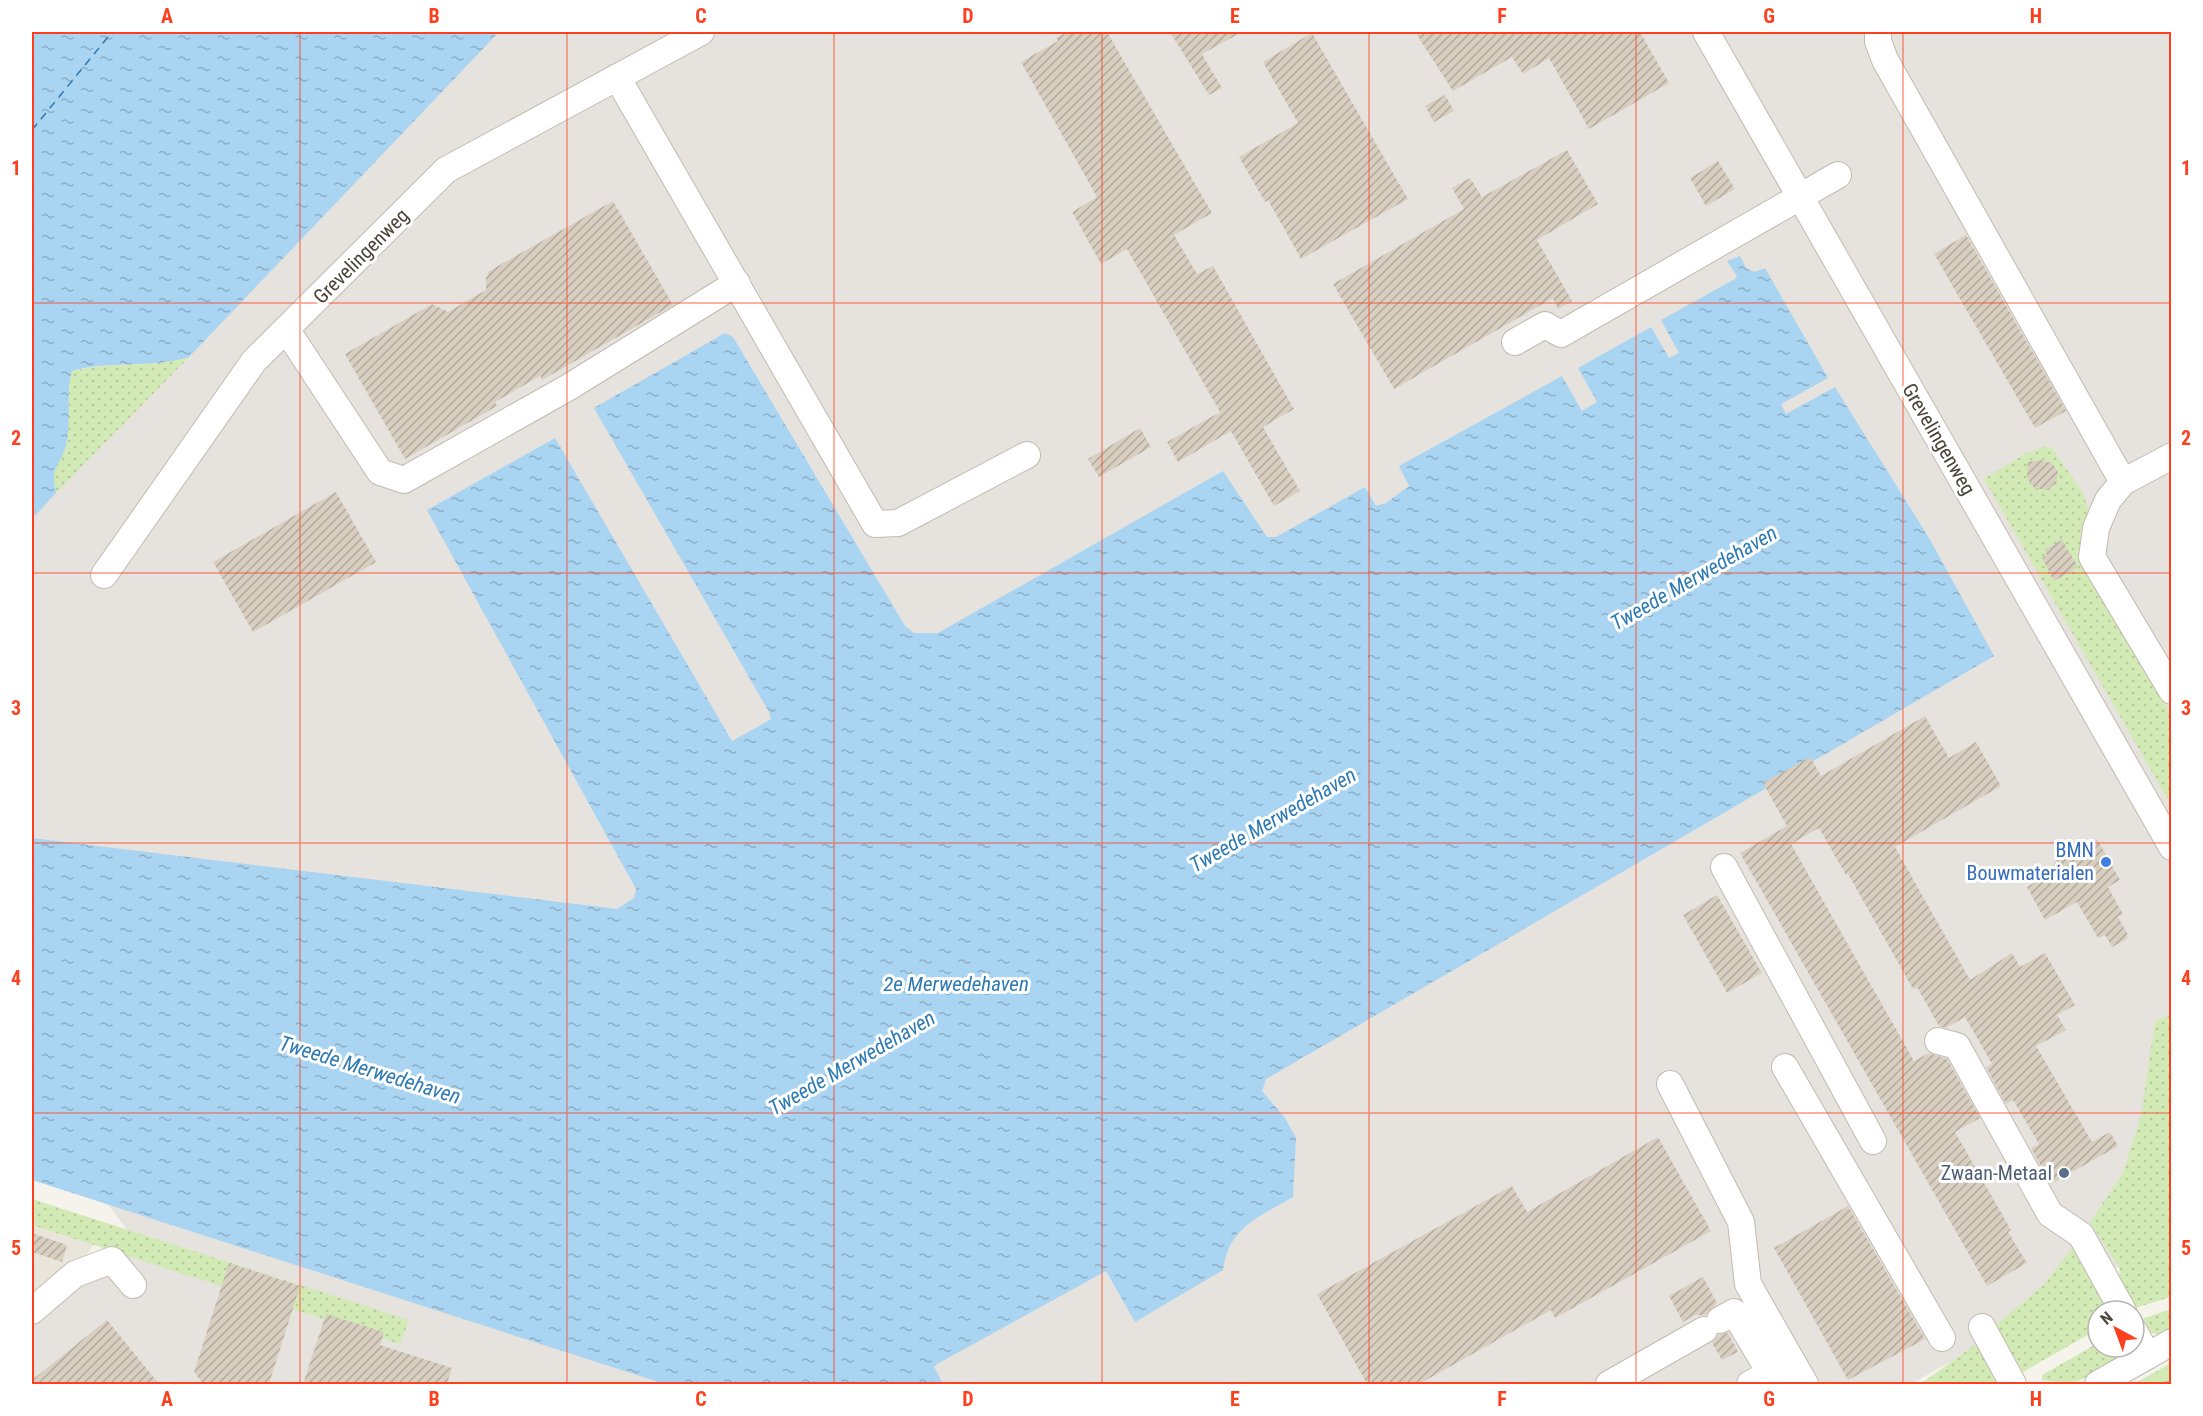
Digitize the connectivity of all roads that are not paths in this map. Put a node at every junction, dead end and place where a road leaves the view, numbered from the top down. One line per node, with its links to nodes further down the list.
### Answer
1 (701, 32): 4 (street, Grevelingenweg)
2 (1706, 32): 6 (street, Grevelingenweg)
3 (1878, 32): 12 (street)
4 (617, 77): 7 (street); 8 (street, Grevelingenweg)
5 (1838, 175): 6 (street)
6 (1802, 198): 9 (street); 15 (street, Grevelingenweg)
7 (737, 283): 8 (street); 10 (street)
8 (286, 330): 13 (street, Grevelingenweg)
9 (1515, 342)
10 (1027, 455)
11 (2172, 456): 12 (street)
12 (2123, 482): 14 (street)
13 (104, 575)
14 (2172, 691)
15 (2172, 847)
16 (1724, 867): 20 (street)
17 (1938, 1041): 22 (street)
18 (1785, 1067): 25 (street)
19 (1670, 1084): 31 (street)
20 (1873, 1141)
21 (133, 1285): 23 (street)
22 (2116, 1299)
23 (35, 1301)
24 (1982, 1327): 32 (street)
25 (1942, 1338)
26 (2172, 1342): 28 (street)
27 (2146, 1352): 28 (street)
28 (2148, 1356): 33 (street)
29 (1766, 1381): 30 (street)
30 (1609, 1384)
31 (1804, 1384)
32 (2013, 1384)
33 (2098, 1384)

